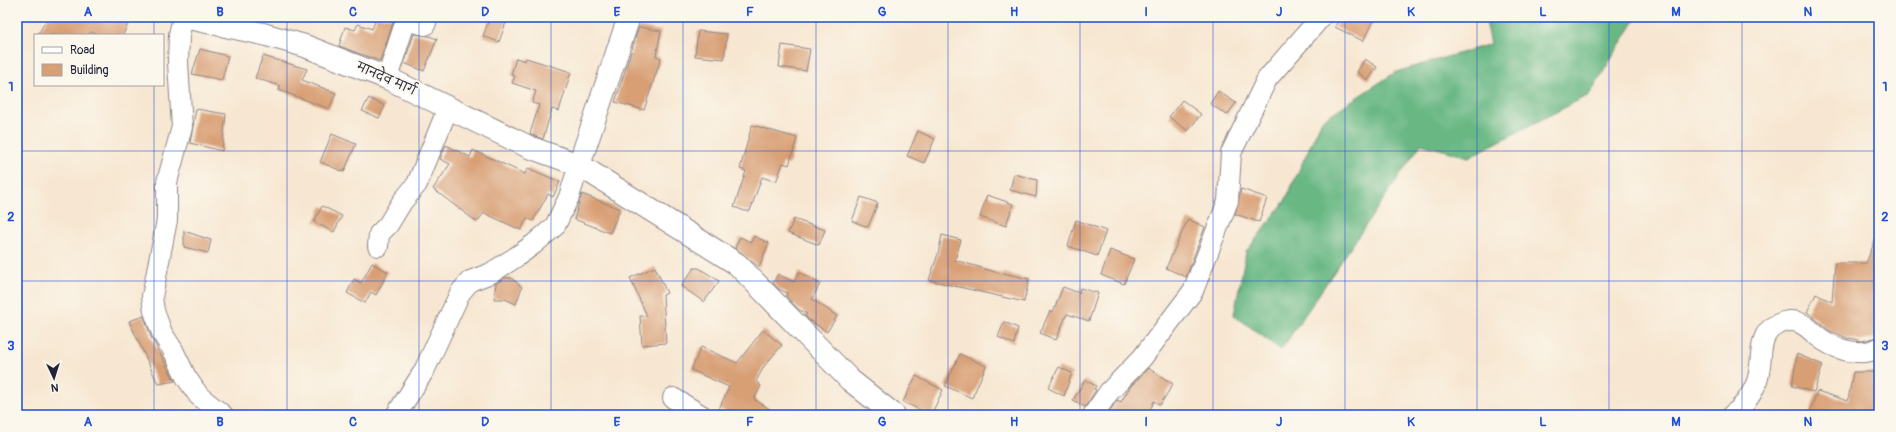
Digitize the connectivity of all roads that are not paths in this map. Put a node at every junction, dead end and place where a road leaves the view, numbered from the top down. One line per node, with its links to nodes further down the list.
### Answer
1 (184, 17): 5 (main road, मानदेव मार्ग); 11 (street)
2 (428, 17): 5 (street)
3 (629, 17): 7 (main road)
4 (1321, 17): 15 (street)
5 (387, 78): 6 (main road, मानदेव मार्ग)
6 (448, 108): 7 (main road, मानदेव मार्ग); 8 (street)
7 (579, 165): 12 (street); 14 (main road, मानदेव मार्ग)
8 (378, 246)
9 (1879, 348): 16 (street)
10 (673, 398): 13 (street)
11 (223, 415)
12 (396, 415)
13 (701, 415)
14 (894, 415)
15 (1094, 415)
16 (1732, 415)

